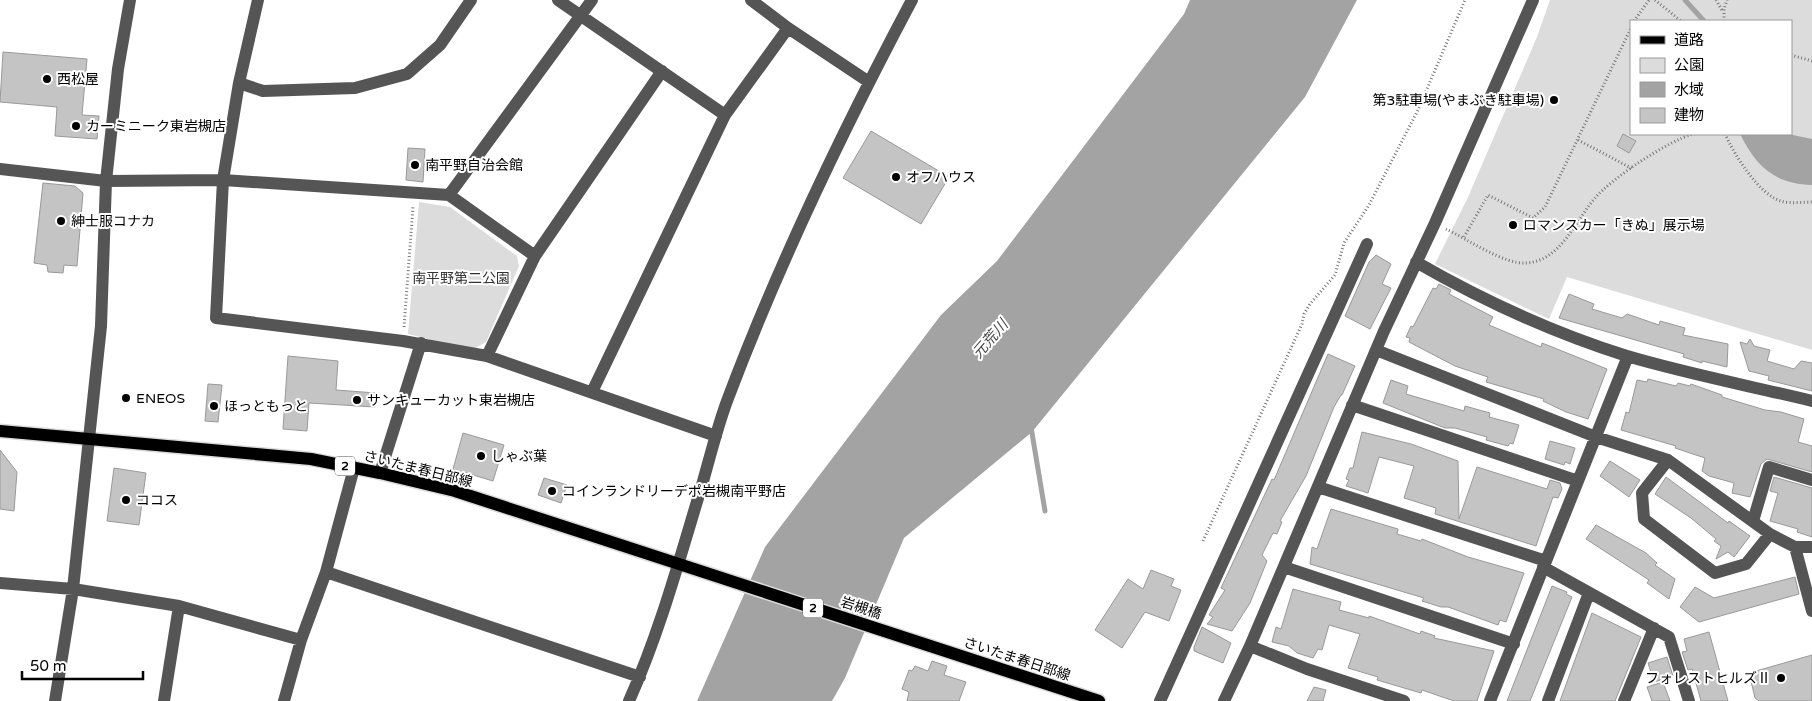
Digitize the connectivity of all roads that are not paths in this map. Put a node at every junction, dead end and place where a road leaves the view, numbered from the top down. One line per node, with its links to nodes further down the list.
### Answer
1 (130, 0): 17 (street)
2 (258, 0): 13 (street)
3 (471, 0): 13 (street)
4 (558, 0): 9 (street)
5 (592, 0): 9 (street)
6 (751, 0): 10 (street)
7 (912, 0): 12 (street)
8 (1533, 0): 21 (street)
9 (581, 16): 11 (street); 18 (street)
10 (788, 28): 12 (street); 14 (street)
11 (662, 72): 14 (street); 20 (street)
12 (869, 82): 30 (street)
13 (239, 83): 16 (street)
14 (725, 116): 26 (street)
15 (0, 169): 17 (street)
16 (223, 180): 17 (street); 18 (street); 22 (street)
17 (106, 181): 32 (street)
18 (449, 195): 20 (street)
19 (1367, 244): 64 (street)
20 (535, 256): 24 (street)
21 (1416, 262): 23 (street); 25 (street)
22 (421, 343): 24 (street); 35 (street)
23 (1376, 350): 28 (street); 31 (street)
24 (488, 356): 26 (street)
25 (1628, 356): 27 (street); 31 (street)
26 (592, 392): 30 (street)
27 (1812, 401)
28 (1352, 406): 37 (street); 38 (street)
29 (0, 431): 32 (main road, さいたま春日部線 / 2)
30 (716, 436): 44 (street)
31 (1596, 437): 33 (street); 37 (street)
32 (89, 439): 34 (main road, さいたま春日部線 / 2); 49 (street)
33 (1668, 460): 39 (street); 40 (street)
34 (354, 468): 35 (main road, さいたま春日部線 / 2); 47 (street)
35 (380, 472): 44 (main road, さいたま春日部線 / 2)
36 (1812, 480): 39 (street)
37 (1578, 481): 43 (street)
38 (1318, 488): 43 (street); 45 (street)
39 (1753, 521): 40 (street)
40 (1770, 534): 41 (street)
41 (1795, 547): 42 (street); 52 (street)
42 (1812, 547)
43 (1544, 564): 50 (street); 55 (street)
44 (678, 565): 46 (main road, さいたま春日部線 / 2); 58 (street)
45 (1284, 567): 55 (street); 57 (street)
46 (700, 571): 56 (main road, 岩槻橋 / 2)
47 (326, 572): 54 (street); 58 (street)
48 (0, 583): 49 (street)
49 (74, 589): 51 (street); 59 (street)
50 (1590, 593): 53 (street); 68 (street)
51 (179, 606): 54 (street); 60 (street)
52 (1812, 608)
53 (1654, 628): 69 (street); 70 (street)
54 (301, 640): 61 (street)
55 (1514, 644): 67 (street)
56 (926, 645): 63 (main road, さいたま春日部線 / 2)
57 (1250, 646): 65 (street); 66 (street)
58 (640, 677): 62 (street)
59 (55, 701)
60 (164, 701)
61 (284, 701)
62 (629, 701)
63 (1099, 701)
64 (1160, 701)
65 (1224, 701)
66 (1404, 701)
67 (1490, 701)
68 (1548, 701)
69 (1624, 701)
70 (1689, 701)

